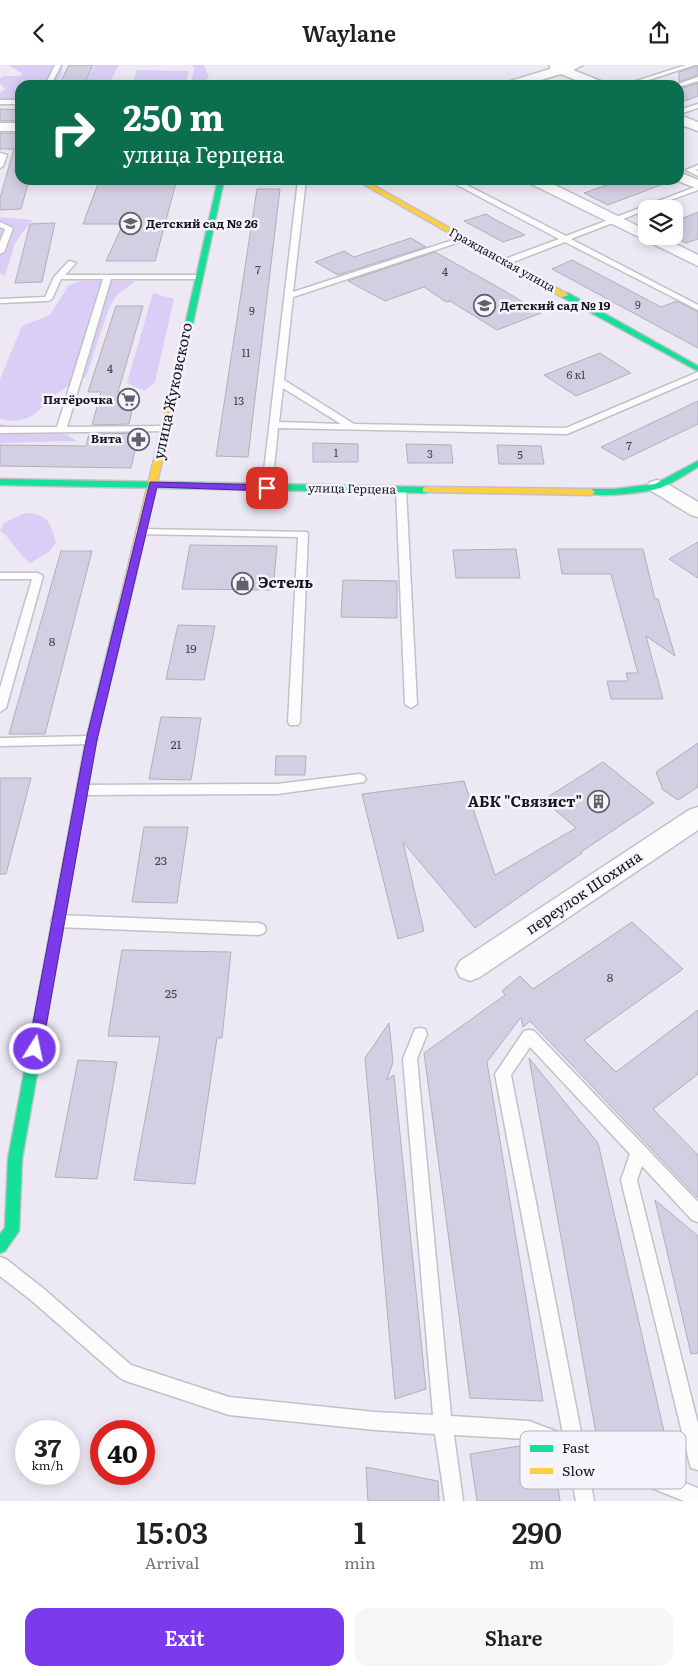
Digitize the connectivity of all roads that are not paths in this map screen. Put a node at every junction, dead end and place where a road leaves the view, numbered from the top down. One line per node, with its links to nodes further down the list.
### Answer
1 (58, 65): 6 (lane)
2 (578, 65): 4 (street)
3 (692, 65): 9 (lane)
4 (557, 67): 7 (street); 8 (street)
5 (698, 79): 10 (lane)
6 (50, 80)
7 (524, 80)
8 (587, 80)
9 (643, 80)
10 (684, 83)
11 (0, 102): 12 (lane)
12 (15, 102)
13 (698, 105): 14 (lane)
14 (684, 110)
15 (684, 121): 18 (street)
16 (0, 127): 17 (street)
17 (15, 127)
18 (698, 127)
19 (0, 155): 20 (lane)
20 (0, 166)
21 (698, 167): 22 (lane)
22 (698, 175)
23 (684, 179): 29 (street)
24 (220, 185): 42 (street, улица Жуковского)
25 (301, 185): 43 (lane)
26 (368, 185): 33 (street, Гражданская улица)
27 (462, 185): 34 (lane)
28 (544, 185): 30 (street)
29 (698, 186): 30 (lane)
30 (616, 221): 32 (street); 34 (lane)
31 (0, 224): 36 (lane)
32 (638, 232)
33 (465, 239): 38 (street, Гражданская улица); 43 (lane)
34 (566, 240): 38 (lane); 45 (lane)
35 (665, 245): 37 (street)
36 (0, 251)
37 (698, 261)
38 (506, 262): 46 (street, Гражданская улица)
39 (72, 263): 40 (lane)
40 (58, 277): 41 (lane); 44 (lane)
41 (108, 277): 42 (lane); 53 (lane)
42 (198, 277): 51 (street, улица Жуковского)
43 (289, 296): 48 (lane)
44 (0, 301)
45 (698, 308)
46 (698, 369)
47 (698, 375): 50 (lane)
48 (280, 382): 49 (lane); 50 (lane)
49 (275, 425): 50 (lane); 58 (lane)
50 (353, 427)
51 (164, 429): 53 (lane); 56 (street, улица Жуковского)
52 (0, 430): 53 (lane)
53 (61, 430)
54 (698, 464): 57 (street, улица Герцена)
55 (0, 482): 56 (street, улица Герцена)
56 (153, 484): 58 (street, улица Герцена); 61 (street, улица Жуковского)
57 (657, 486): 59 (street, улица Герцена); 60 (street)
58 (267, 488): 59 (street, улица Герцена)
59 (401, 489): 63 (lane)
60 (698, 511)
61 (141, 532): 65 (lane); 66 (street, улица Жуковского)
62 (0, 576): 64 (lane)
63 (411, 704)
64 (0, 708)
65 (294, 722)
66 (91, 740): 67 (lane); 69 (street, улица Жуковского)
67 (0, 741)
68 (360, 779): 69 (lane)
69 (82, 790): 71 (street, улица Жуковского)
70 (698, 817): 73 (street, переулок Шохина)
71 (58, 921): 72 (lane); 77 (street, улица Жуковского)
72 (259, 929)
73 (470, 969)
74 (420, 1034): 79 (lane)
75 (639, 1152): 76 (lane); 81 (lane); 82 (lane)
76 (698, 1214)
77 (0, 1246)
78 (0, 1265): 79 (lane)
79 (443, 1425): 80 (lane); 85 (lane)
80 (532, 1431)
81 (572, 1431)
82 (698, 1461)
83 (678, 1489): 84 (lane)
84 (698, 1497)
85 (454, 1501)

